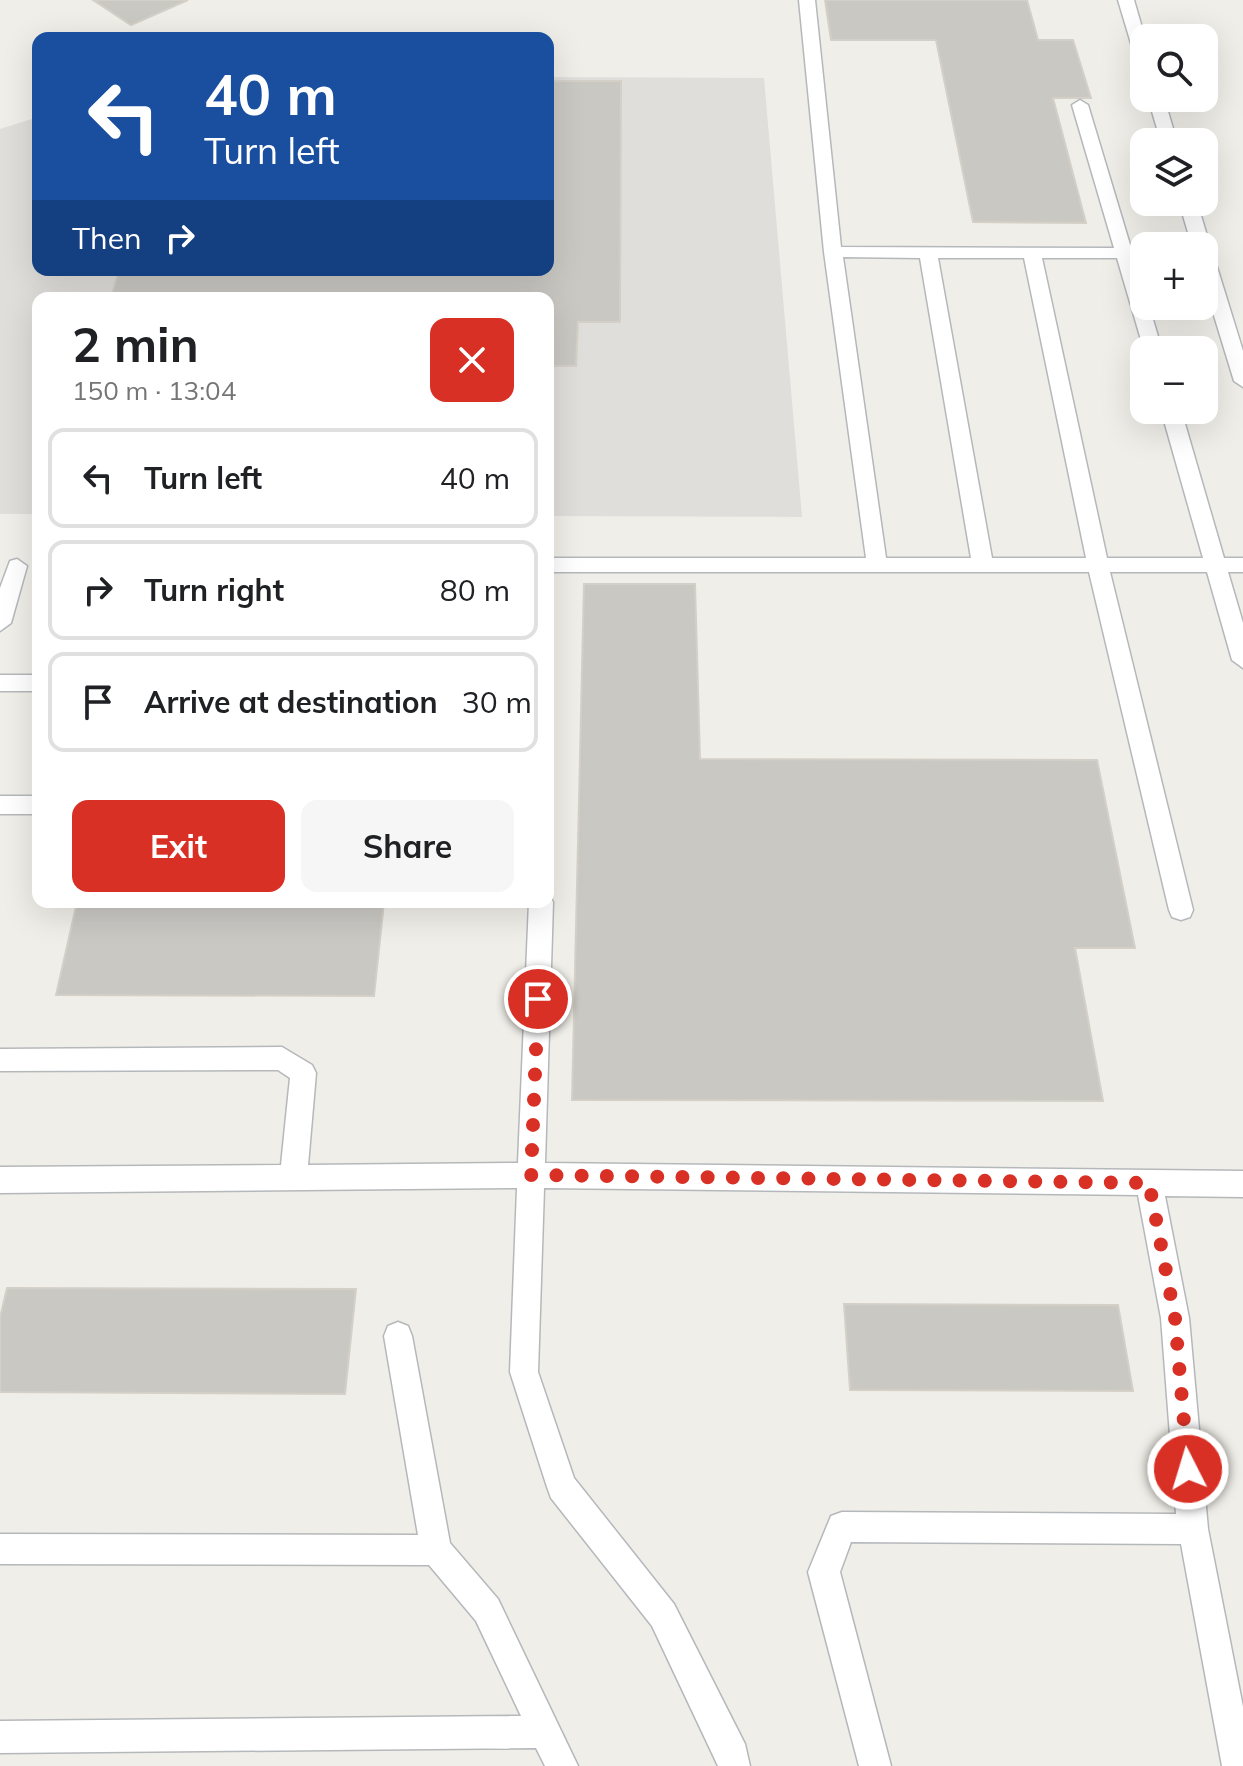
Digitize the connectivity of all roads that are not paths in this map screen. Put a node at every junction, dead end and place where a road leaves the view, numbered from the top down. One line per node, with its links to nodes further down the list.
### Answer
1 (807, 0): 5 (lane)
2 (1126, 0): 3 (lane)
3 (1133, 24)
4 (1080, 105): 8 (lane)
5 (833, 252): 6 (lane); 15 (lane)
6 (928, 252): 7 (lane); 16 (lane)
7 (1032, 252): 8 (lane); 17 (lane)
8 (1122, 252): 9 (lane); 11 (lane)
9 (1130, 252)
10 (1218, 300): 12 (lane)
11 (1149, 336)
12 (1243, 381)
13 (1175, 424): 18 (lane)
14 (554, 565): 15 (lane)
15 (877, 565): 16 (lane)
16 (983, 565): 17 (lane)
17 (1098, 565): 18 (lane); 28 (lane)
18 (1216, 565): 19 (lane); 22 (lane)
19 (1243, 565)
20 (18, 566): 21 (lane)
21 (0, 623)
22 (1243, 660)
23 (0, 683): 24 (lane)
24 (32, 683)
25 (0, 805): 26 (lane)
26 (32, 805)
27 (541, 908): 30 (lane)
28 (1181, 910)
29 (0, 1060): 31 (lane)
30 (531, 1175): 31 (lane); 33 (lane); 42 (lane)
31 (293, 1177): 32 (lane)
32 (0, 1180)
33 (1149, 1183): 34 (lane); 36 (lane)
34 (1243, 1184)
35 (398, 1336): 38 (lane)
36 (1193, 1529): 43 (lane); 44 (lane)
37 (0, 1549): 38 (lane)
38 (436, 1550): 39 (lane)
39 (546, 1732): 40 (lane); 41 (lane)
40 (0, 1737)
41 (562, 1766)
42 (734, 1766)
43 (875, 1766)
44 (1238, 1766)

